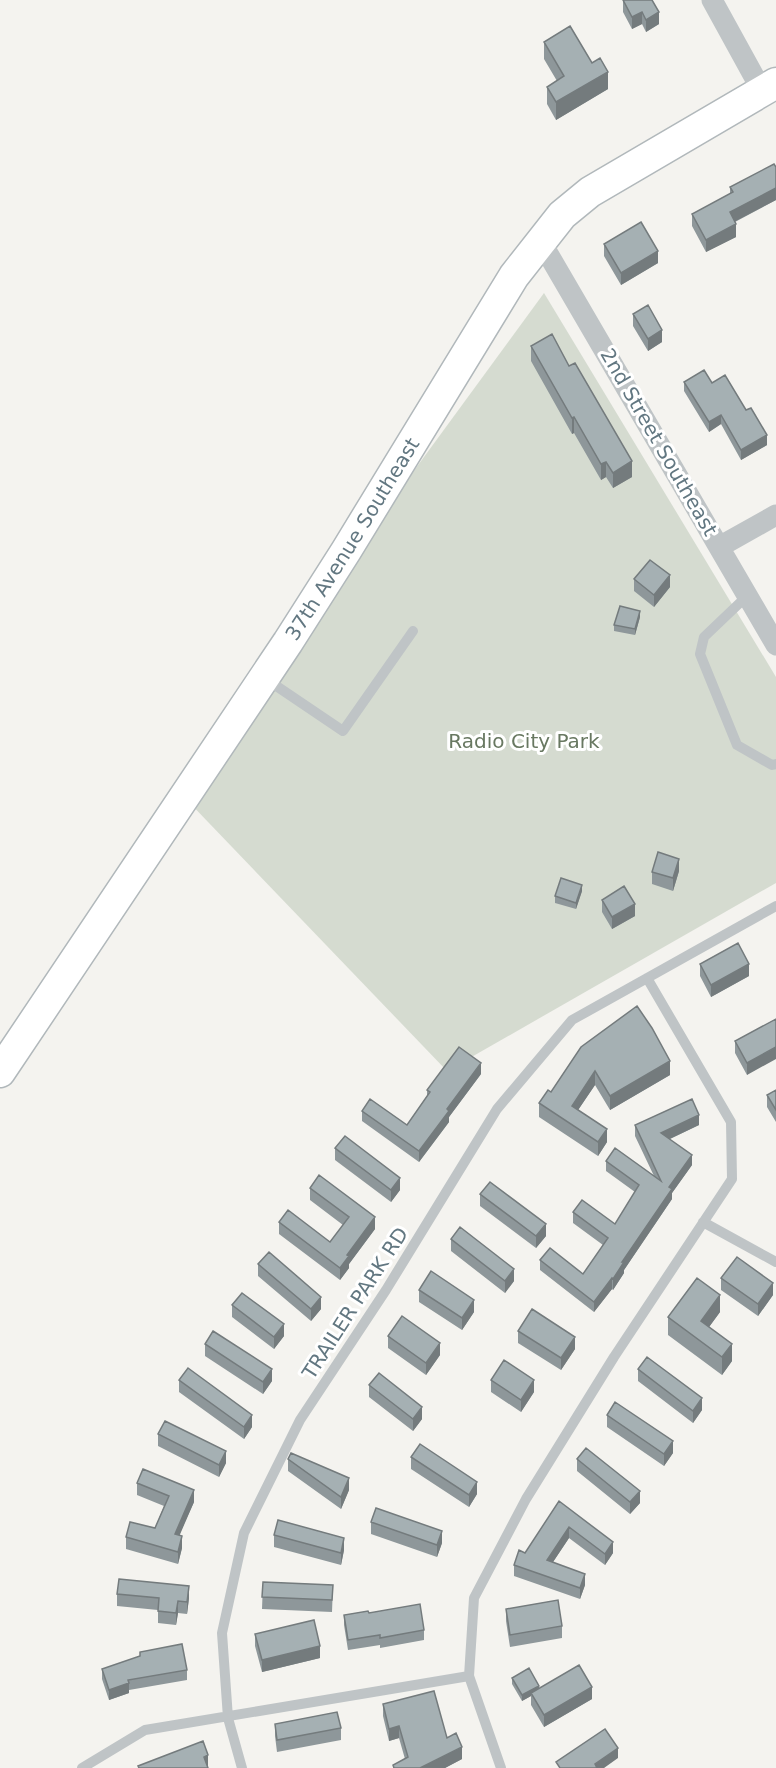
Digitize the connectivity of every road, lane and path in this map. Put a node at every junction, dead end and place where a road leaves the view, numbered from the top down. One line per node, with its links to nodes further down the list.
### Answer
1 (712, 0): 2 (street)
2 (769, 87): 3 (street, 37th Avenue Southeast)
3 (540, 240): 5 (street, 2nd Street Southeast); 9 (street, 37th Avenue Southeast)
4 (776, 515): 5 (street)
5 (719, 547): 6 (street, 2nd Street Southeast)
6 (747, 596): 8 (street, 2nd Street Southeast); 10 (lane)
7 (413, 631): 9 (lane)
8 (776, 645)
9 (263, 677): 13 (street, 37th Avenue Southeast)
10 (776, 764)
11 (776, 906): 12 (lane, TRAILER PARK RD)
12 (647, 978): 14 (lane); 17 (lane, TRAILER PARK RD)
13 (0, 1072)
14 (703, 1222): 15 (lane); 16 (lane)
15 (776, 1262)
16 (469, 1676): 17 (lane); 20 (lane)
17 (228, 1718): 18 (lane); 19 (lane, TRAILER PARK RD)
18 (82, 1768)
19 (242, 1768)
20 (501, 1768)

